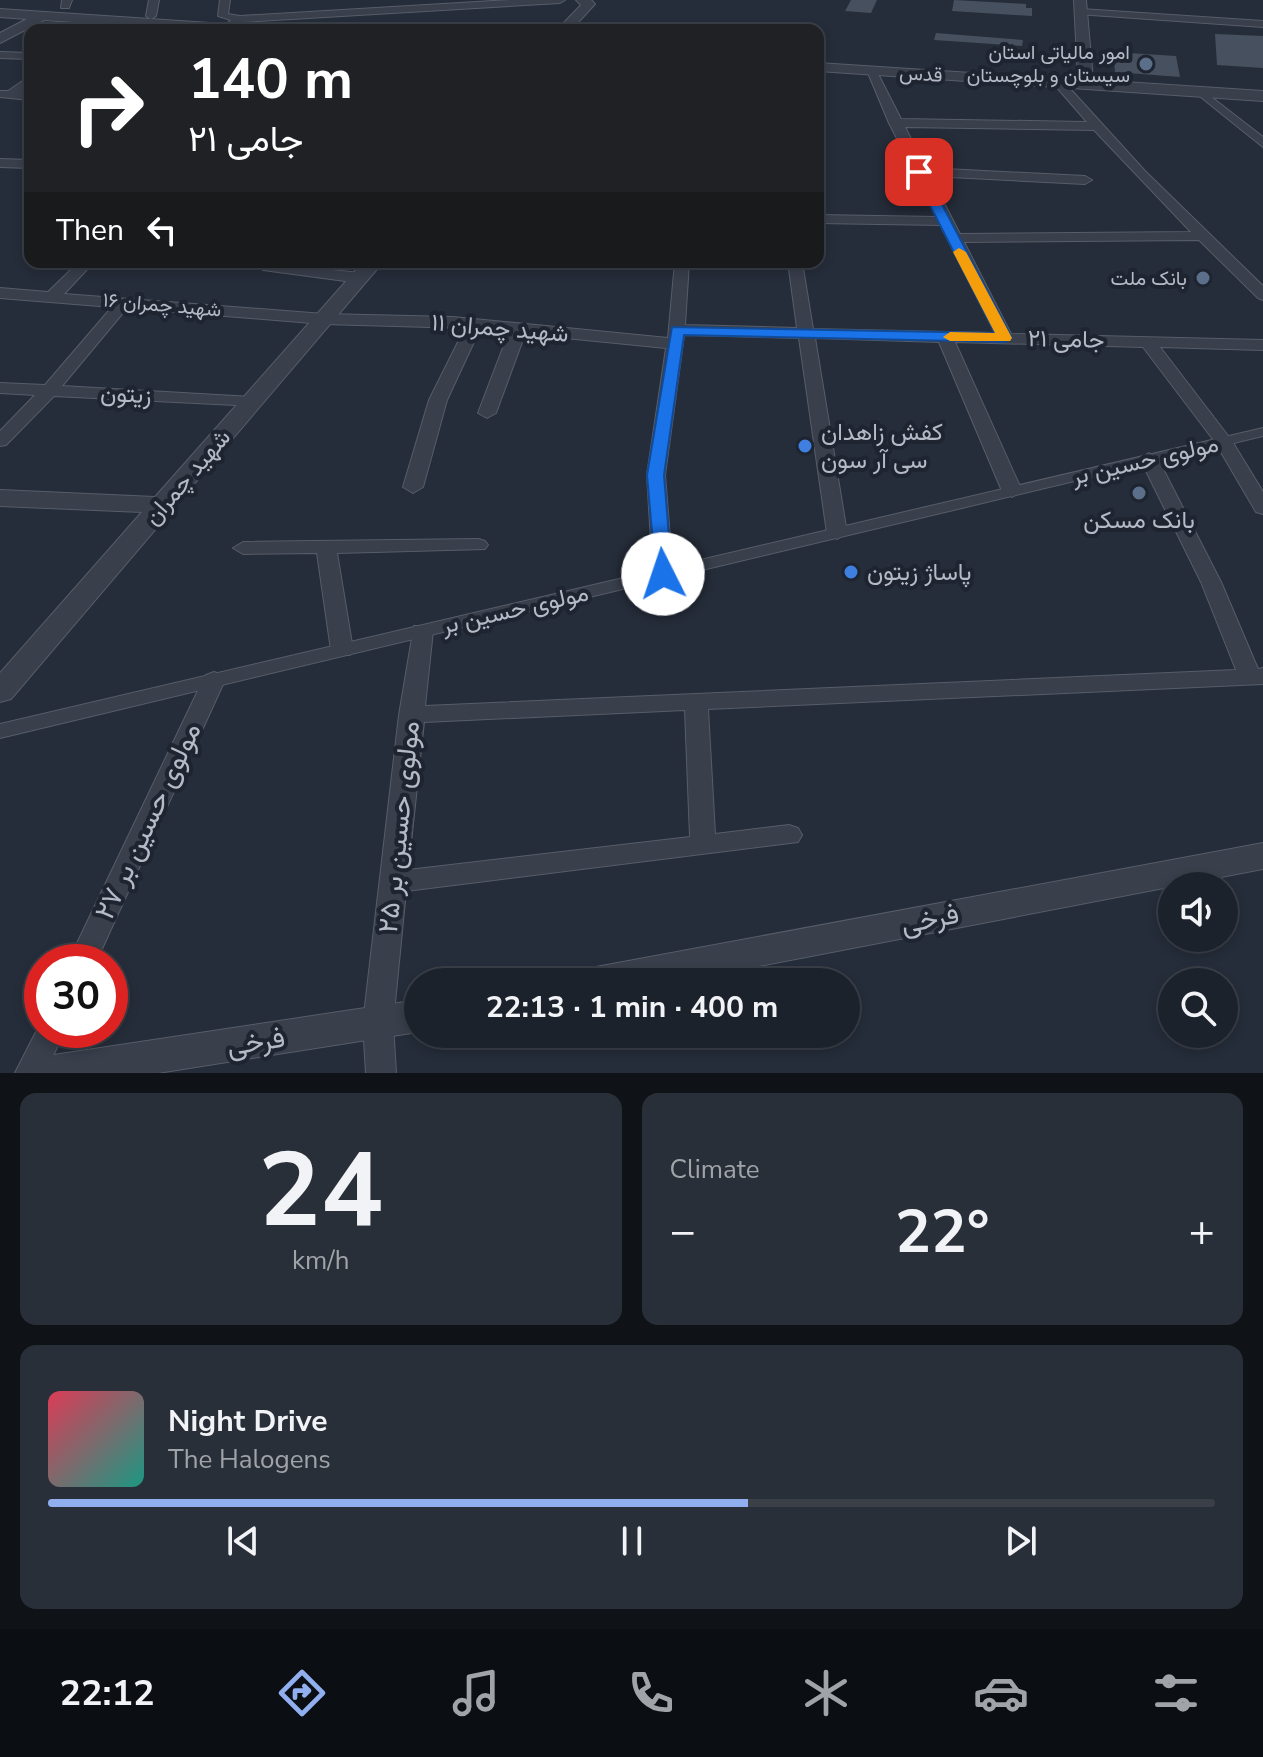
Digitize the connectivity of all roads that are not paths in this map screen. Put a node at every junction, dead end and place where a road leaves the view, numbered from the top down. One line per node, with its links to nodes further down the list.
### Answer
1 (26, 0): 8 (street)
2 (154, 0): 14 (street)
3 (407, 0): 11 (street)
4 (560, 0): 11 (street)
5 (582, 0): 17 (street)
6 (608, 0): 18 (street)
7 (0, 3): 12 (street)
8 (66, 3): 14 (street)
9 (1081, 6): 19 (street); 28 (street)
10 (0, 13): 12 (street)
11 (225, 14): 13 (street); 14 (street); 16 (street)
12 (22, 15): 13 (street)
13 (41, 16): 15 (street)
14 (151, 16)
15 (27, 24)
16 (244, 24)
17 (570, 24)
18 (584, 24)
19 (1263, 24)
20 (24, 26): 21 (street)
21 (0, 39)
22 (0, 55): 23 (street)
23 (24, 56)
24 (824, 67): 25 (street, قدس)
25 (870, 70): 27 (street, قدس); 32 (street)
26 (24, 83): 30 (street)
27 (1059, 83): 28 (street, قدس); 33 (street)
28 (1086, 85): 29 (street, قدس)
29 (1201, 92): 31 (street, قدس); 34 (street)
30 (6, 94)
31 (1263, 96)
32 (895, 123): 33 (street); 37 (street)
33 (1098, 126): 41 (street)
34 (1263, 143)
35 (0, 163): 36 (street)
36 (24, 164)
37 (919, 172): 38 (street); 40 (street)
38 (1085, 180)
39 (824, 219): 40 (street)
40 (943, 221): 42 (street)
41 (1203, 236): 42 (street); 49 (street)
42 (952, 238): 58 (street)
43 (81, 268): 50 (street)
44 (301, 268): 47 (street)
45 (682, 268): 56 (street)
46 (796, 268): 55 (street)
47 (367, 270): 52 (street, شهید چمران)
48 (0, 293): 50 (street, شهید چمران ۱۶)
49 (1263, 295)
50 (53, 296): 51 (street, شهید چمران ۱۶)
51 (125, 301): 52 (street, شهید چمران ۱۶); 62 (street)
52 (324, 319): 53 (street, شهید چمران ۱۱); 63 (street, شهید چمران)
53 (474, 325): 54 (street, شهید چمران ۱۱); 69 (street)
54 (519, 328): 56 (street, شهید چمران ۱۱); 64 (street)
55 (806, 334): 56 (street, جامی ۲۱); 57 (street, جامی ۲۱); 74 (street)
56 (676, 337): 78 (street)
57 (945, 337): 58 (street, جامی ۲۱); 70 (street)
58 (1005, 338): 59 (street, جامی ۲۱)
59 (1146, 340): 60 (street, جامی ۲۱); 67 (street)
60 (1263, 345)
61 (0, 388): 62 (street, زیتون)
62 (50, 390): 63 (street, زیتون); 66 (street)
63 (252, 402): 72 (street, شهید چمران)
64 (487, 413)
65 (1263, 432): 67 (street, مولوی حسین بر)
66 (0, 441)
67 (1223, 441): 68 (street, مولوی حسین بر); 73 (street)
68 (1149, 459): 70 (street, مولوی حسین بر); 81 (street)
69 (413, 487)
70 (1012, 491): 74 (street, مولوی حسین بر)
71 (0, 498): 72 (street)
72 (163, 505): 83 (street, شهید چمران)
73 (1263, 508)
74 (837, 533): 78 (street, مولوی حسین بر)
75 (478, 545): 77 (street)
76 (243, 548): 77 (street)
77 (326, 548): 80 (street)
78 (663, 574): 79 (street, مولوی حسین بر)
79 (422, 631): 80 (street, مولوی حسین بر); 85 (street, مولوی حسین بر ۲۵)
80 (342, 650): 82 (street, مولوی حسین بر)
81 (1257, 677): 84 (street)
82 (214, 680): 86 (street, مولوی حسین بر); 91 (street, مولوی حسین بر ۲۷)
83 (0, 692)
84 (696, 702): 85 (street); 88 (street)
85 (411, 715): 90 (street, مولوی حسین بر ۲۵)
86 (0, 731)
87 (789, 835): 88 (street)
88 (703, 844): 90 (street)
89 (1263, 856): 92 (street, فرخی)
90 (393, 882): 94 (street, مولوی حسین بر ۲۵)
91 (90, 944)
92 (670, 968)
93 (404, 1018): 94 (street, فرخی)
94 (378, 1023): 97 (street, فرخی); 98 (street, مولوی حسین بر ۲۵)
95 (42, 1048): 96 (street)
96 (30, 1073)
97 (47, 1073)
98 (381, 1073)

